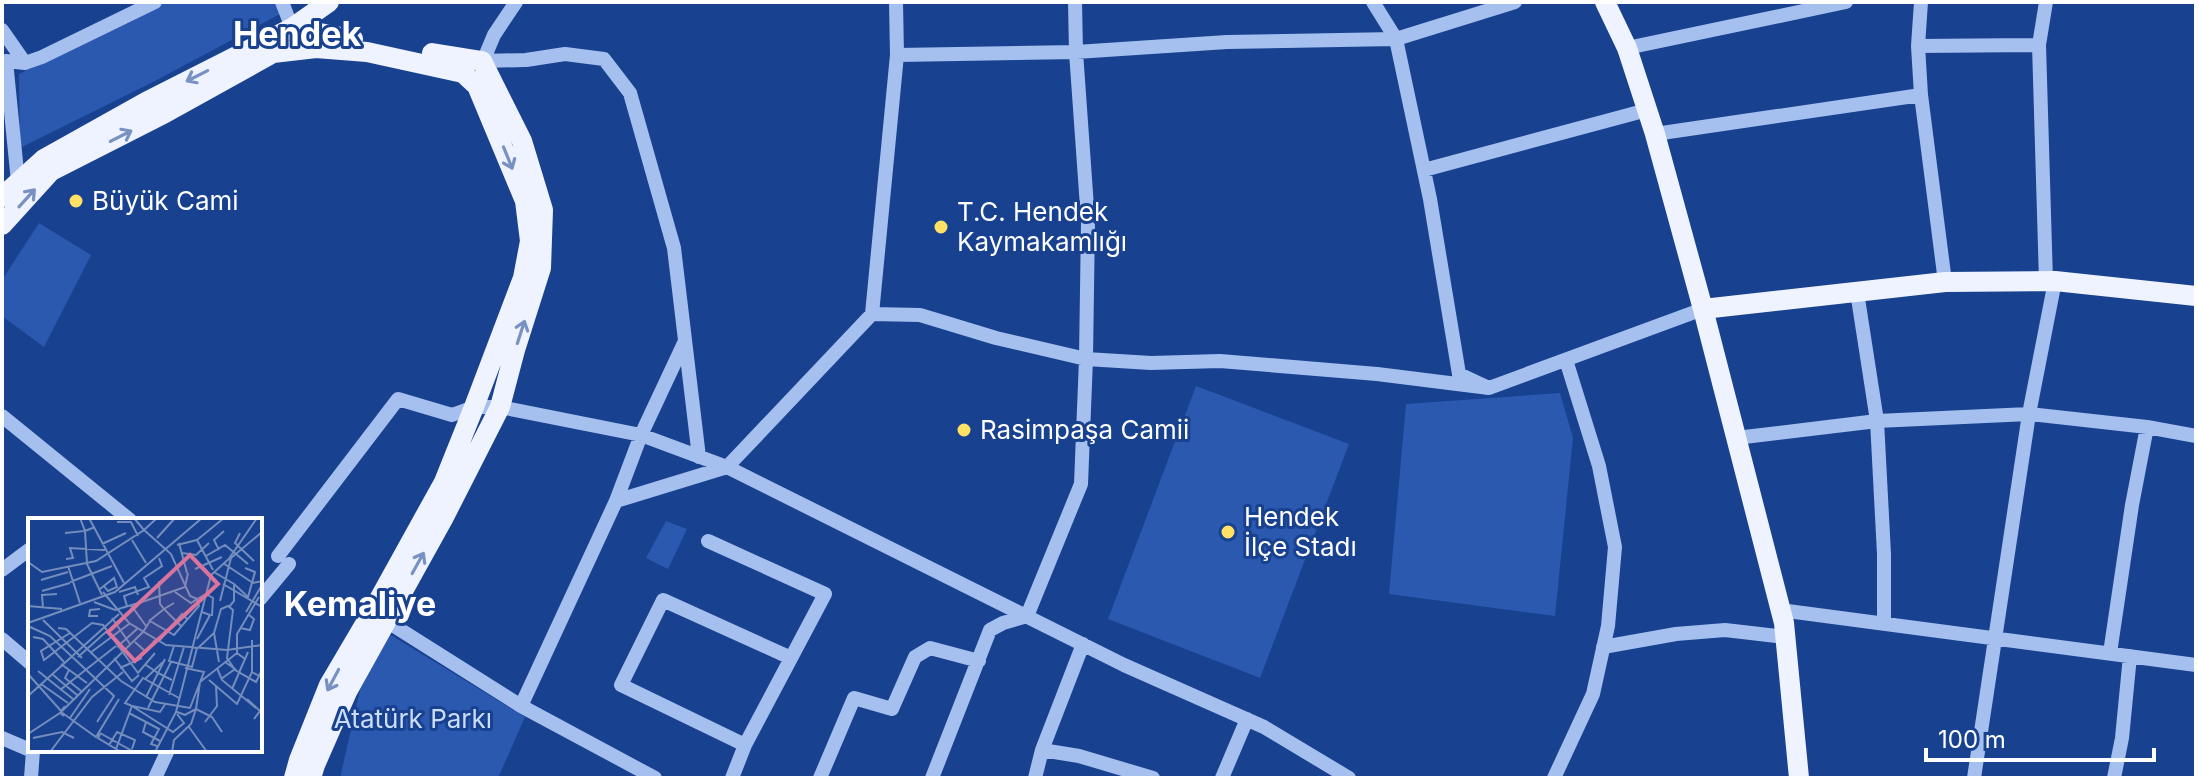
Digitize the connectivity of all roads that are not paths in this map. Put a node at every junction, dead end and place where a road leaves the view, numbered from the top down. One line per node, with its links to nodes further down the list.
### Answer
1 (155, 2): 24 (street)
2 (282, 2): 13 (street)
3 (329, 2): 13 (main road)
4 (516, 2): 23 (street)
5 (896, 2): 21 (street)
6 (1075, 2): 19 (street)
7 (1373, 2): 15 (street)
8 (1515, 2): 15 (street)
9 (1605, 2): 18 (main road)
10 (1846, 2): 18 (street)
11 (1921, 2): 17 (street)
12 (2046, 2): 16 (street)
13 (292, 28): 20 (main road); 23 (main road); 31 (main road, one-way to 31)
14 (2, 30): 24 (street)
15 (1396, 39): 19 (street); 30 (street)
16 (2039, 45): 17 (street); 33 (street)
17 (1918, 46): 26 (street)
18 (1627, 48): 28 (main road)
19 (1076, 52): 21 (street); 40 (street)
20 (273, 53): 25 (main road); 32 (main road, one-way to 20)
21 (897, 55): 38 (street)
22 (4, 60): 24 (street); 31 (street)
23 (482, 61): 25 (street); 39 (street); 44 (main road, one-way to 23)
24 (25, 63)
25 (477, 86): 43 (main road, one-way to 43)
26 (1921, 95): 29 (street); 34 (street)
27 (2, 104): 31 (street)
28 (1647, 110): 29 (main road); 30 (street)
29 (1655, 134): 37 (main road)
30 (1424, 170): 42 (street)
31 (10, 189)
32 (2, 225)
33 (2051, 281): 34 (main road); 36 (main road); 45 (street)
34 (1945, 282): 35 (main road)
35 (1857, 292): 37 (main road); 47 (street)
36 (2196, 296)
37 (1703, 309): 41 (street); 51 (main road)
38 (872, 314): 40 (street); 53 (street)
39 (685, 341): 49 (street); 52 (street)
40 (1086, 359): 42 (street); 62 (street)
41 (1566, 360): 42 (street); 68 (street)
42 (1489, 388)
43 (474, 407): 44 (street); 59 (street); 61 (main road)
44 (500, 407): 49 (street); 61 (main road, one-way to 44)
45 (2029, 414): 47 (street); 48 (street); 65 (street)
46 (2, 416): 55 (street)
47 (1877, 421): 51 (street); 63 (street)
48 (2147, 427): 50 (street); 69 (street)
49 (641, 435): 52 (street); 54 (street)
50 (2196, 436)
51 (1736, 438): 60 (main road)
52 (699, 457): 53 (street)
53 (727, 467): 54 (street); 62 (street)
54 (616, 501): 75 (street)
55 (128, 518)
56 (708, 541): 71 (street)
57 (28, 550): 58 (street)
58 (2, 570)
59 (262, 596)
60 (1780, 610): 63 (street); 64 (main road)
61 (379, 616): 75 (street); 86 (main road, one-way to 86); 87 (main road)
62 (1027, 616): 67 (street); 73 (street)
63 (1884, 623): 65 (street)
64 (1785, 637): 68 (street); 97 (main road)
65 (1996, 637): 69 (street); 98 (street)
66 (2, 639): 72 (street)
67 (1083, 644): 76 (street); 80 (street)
68 (1603, 647): 96 (street)
69 (2110, 653): 70 (street)
70 (2130, 656): 74 (street); 99 (street)
71 (791, 658): 78 (street); 78 (street)
72 (28, 661)
73 (979, 661): 90 (street); 91 (street)
74 (2196, 665)
75 (521, 706): 88 (street)
76 (1247, 719): 83 (street); 94 (street)
77 (2, 738): 79 (street)
78 (745, 745): 89 (street)
79 (28, 748)
80 (1042, 750): 92 (street); 93 (street)
81 (32, 752): 84 (street)
82 (167, 752): 85 (street)
83 (1325, 772): 95 (street)
84 (31, 778)
85 (155, 778)
86 (294, 778)
87 (311, 778)
88 (655, 778)
89 (732, 778)
90 (820, 778)
91 (932, 778)
92 (1035, 778)
93 (1153, 778)
94 (1222, 778)
95 (1349, 778)
96 (1554, 778)
97 (1799, 778)
98 (1974, 778)
99 (2114, 778)

